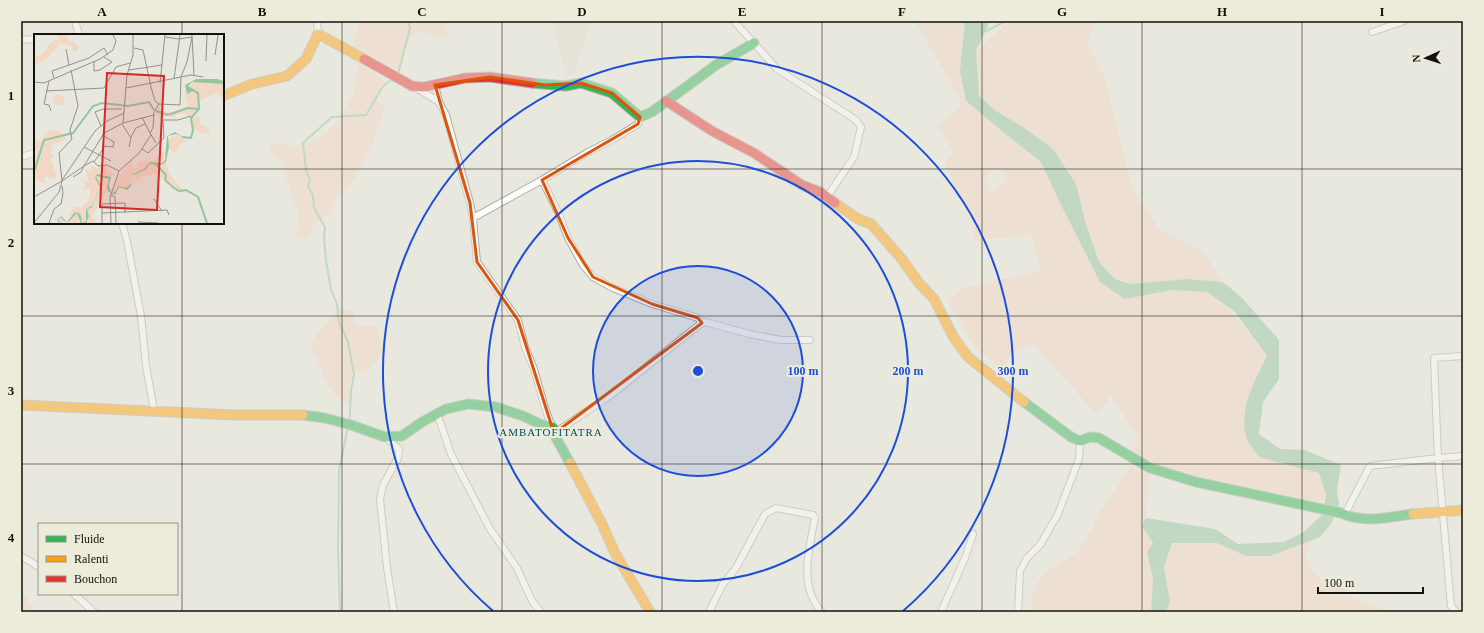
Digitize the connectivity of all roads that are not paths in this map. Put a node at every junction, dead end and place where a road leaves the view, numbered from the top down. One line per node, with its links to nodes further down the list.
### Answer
1 (75, 21): 6 (street)
2 (317, 21): 7 (street)
3 (734, 21): 10 (street)
4 (1404, 21): 5 (street)
5 (1372, 32)
6 (79, 34)
7 (318, 34): 12 (street); 13 (street)
8 (21, 38): 9 (street)
9 (34, 40)
10 (754, 43): 14 (street); 20 (street)
11 (435, 85): 12 (street); 15 (street); 16 (street)
12 (412, 86): 15 (street)
13 (224, 96)
14 (666, 101): 16 (street); 20 (street)
15 (439, 102): 21 (street)
16 (640, 117): 19 (street)
17 (34, 153): 18 (street)
18 (21, 157)
19 (542, 180): 21 (street); 23 (street)
20 (828, 197): 31 (street)
21 (473, 218): 29 (street)
22 (122, 224): 27 (street)
23 (702, 323): 24 (street); 29 (street)
24 (810, 340)
25 (1463, 356): 33 (street)
26 (21, 405): 27 (street)
27 (154, 410): 30 (street)
28 (437, 413): 29 (street); 30 (street); 43 (street)
29 (554, 429): 44 (street)
30 (385, 437): 42 (street)
31 (1080, 441): 36 (street); 48 (street)
32 (1463, 456): 33 (street)
33 (1438, 458): 35 (street); 36 (street)
34 (1463, 510): 35 (street)
35 (1442, 511): 36 (street); 49 (street)
36 (1343, 514)
37 (973, 534): 47 (street)
38 (21, 556): 39 (street)
39 (38, 566)
40 (75, 595): 41 (street)
41 (94, 612)
42 (394, 612)
43 (541, 612)
44 (650, 612)
45 (709, 612): 46 (street)
46 (822, 612)
47 (942, 612)
48 (1018, 612)
49 (1456, 612)

